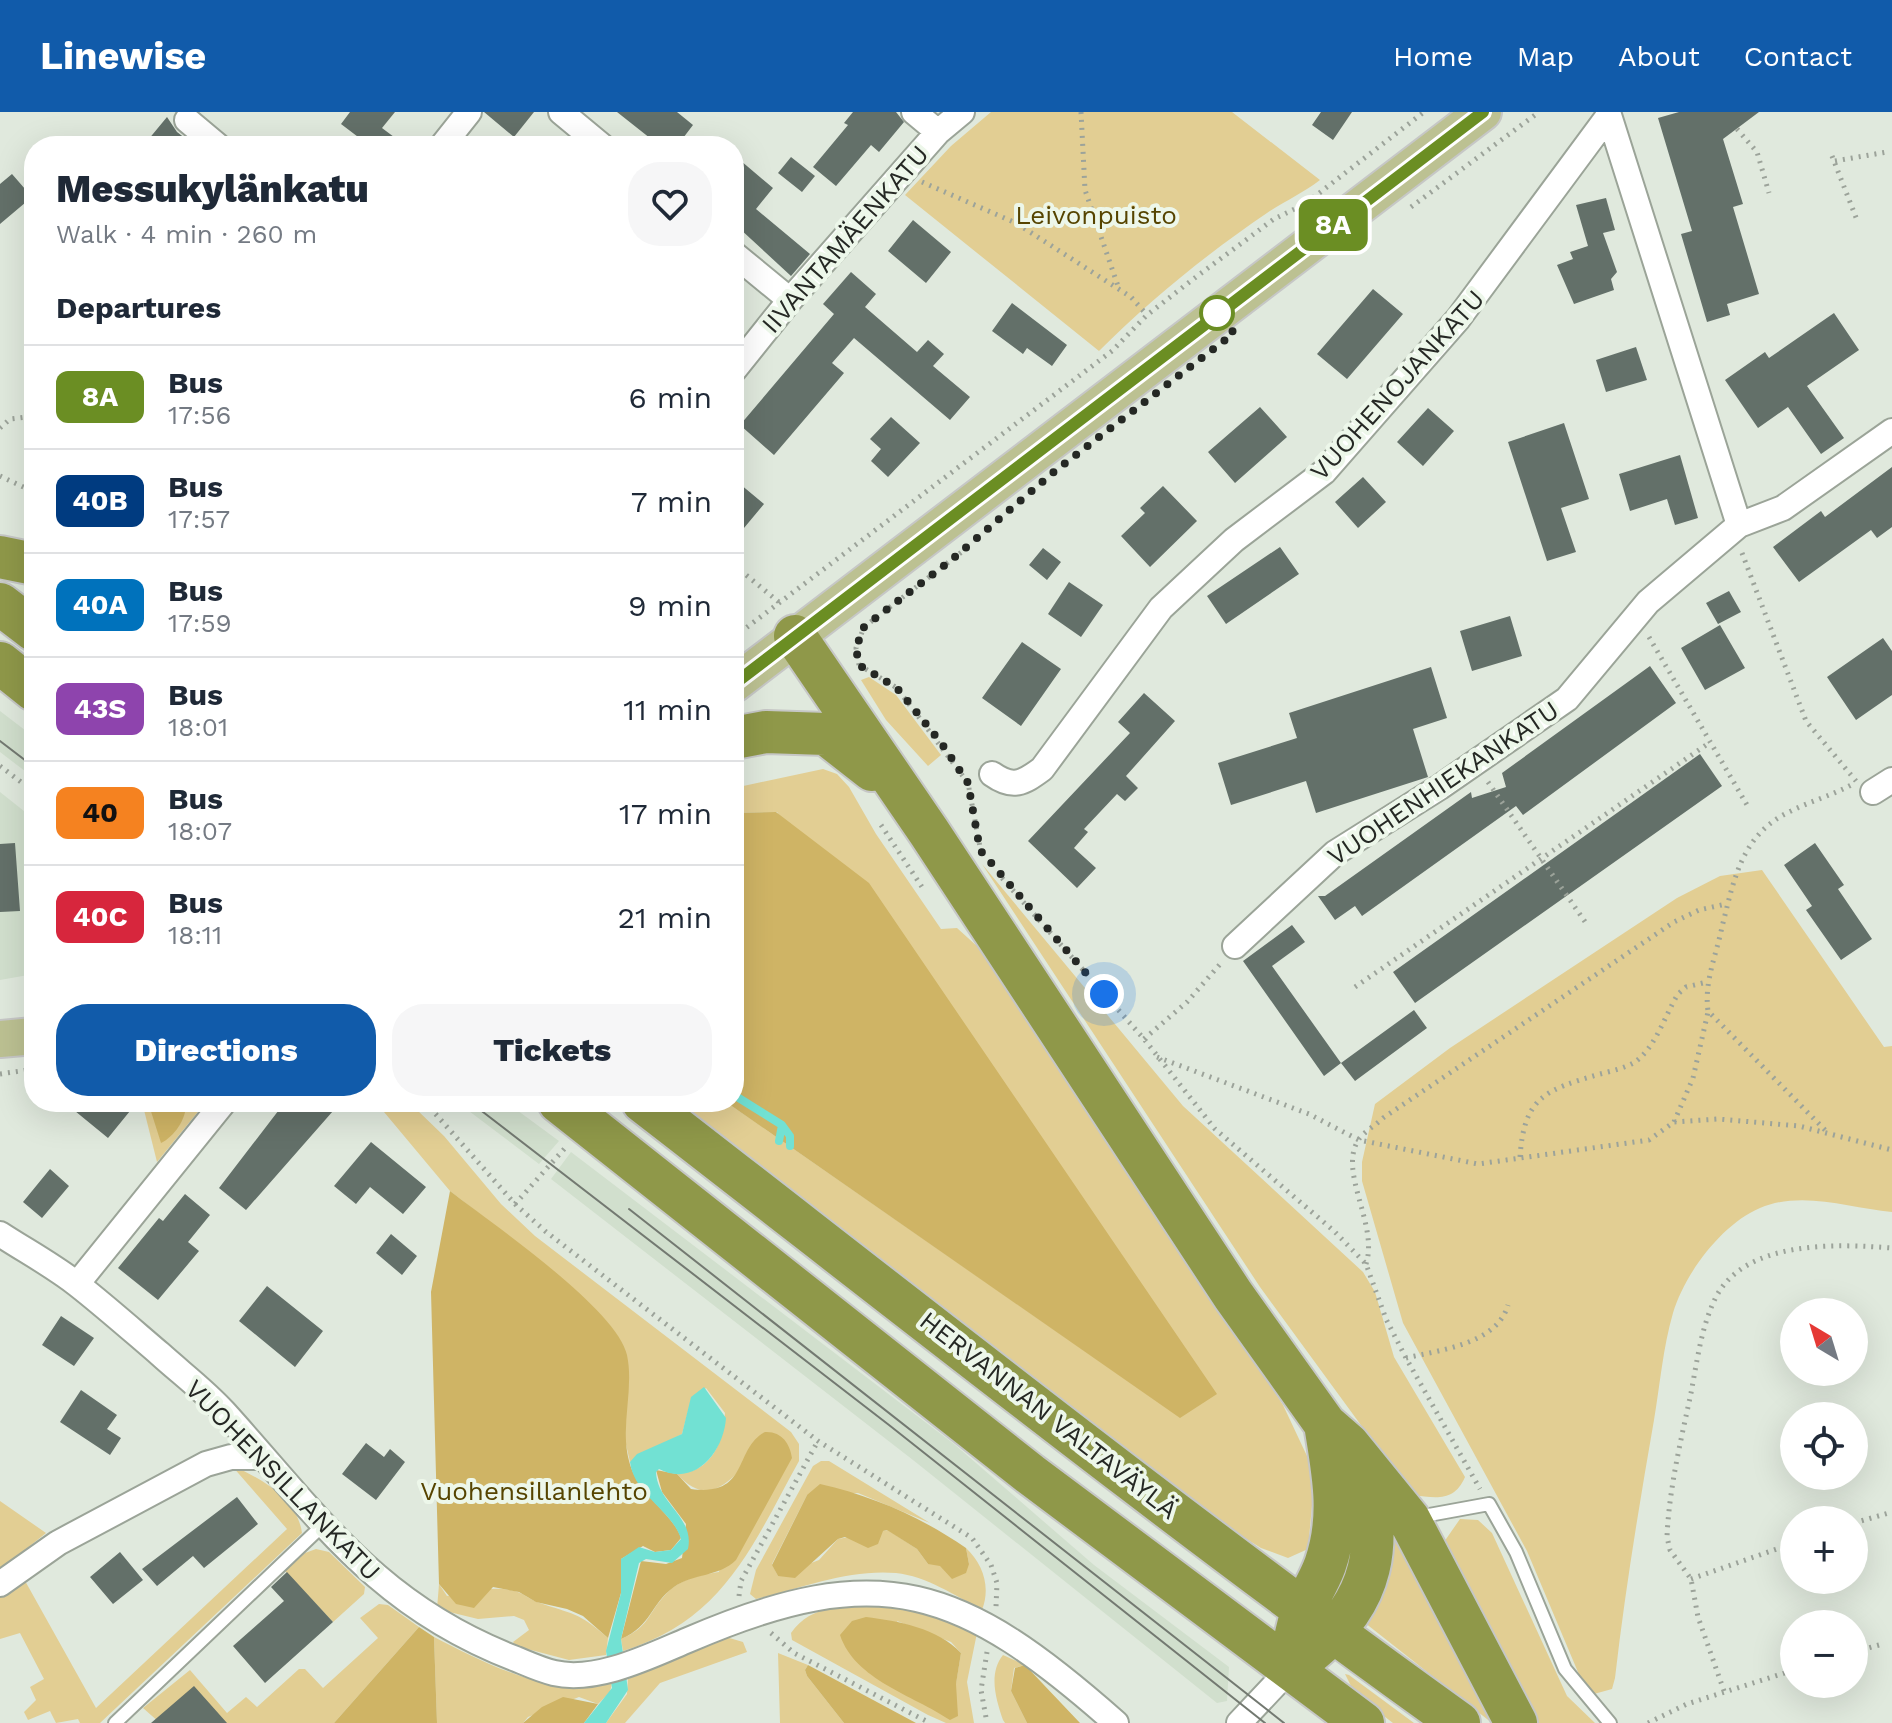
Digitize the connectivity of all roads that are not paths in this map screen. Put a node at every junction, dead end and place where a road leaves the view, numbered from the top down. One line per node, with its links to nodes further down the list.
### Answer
1 (469, 112): 10 (street)
2 (561, 112): 11 (street)
3 (914, 112): 8 (street)
4 (962, 112): 8 (street, IIVANTAMÄENKATU)
5 (1483, 112): 20 (main road)
6 (1608, 114): 16 (street); 26 (street, VUOHENOJANKATU)
7 (187, 120): 9 (street)
8 (938, 132): 13 (street, IIVANTAMÄENKATU)
9 (206, 136)
10 (450, 136)
11 (590, 136)
12 (744, 262): 13 (street)
13 (790, 300): 14 (street, IIVANTAMÄENKATU)
14 (744, 358)
15 (1892, 431): 16 (street)
16 (1739, 525): 28 (street, VUOHENHIEKANKATU)
17 (0, 557): 18 (highway)
18 (24, 562)
19 (0, 604): 21 (highway)
20 (788, 620): 23 (main road); 27 (highway)
21 (24, 622)
22 (0, 663): 24 (highway)
23 (744, 672)
24 (24, 682)
25 (744, 736): 27 (highway)
26 (992, 774)
27 (905, 797): 36 (highway)
28 (1235, 946)
29 (24, 1037): 30 (main road)
30 (0, 1039)
31 (216, 1112): 35 (street)
32 (572, 1112): 44 (highway)
33 (656, 1112): 42 (highway, HERVANNAN VALTAVÄYLÄ)
34 (0, 1234): 35 (street, VUOHENSILLANKATU)
35 (77, 1284): 37 (street, VUOHENSILLANKATU)
36 (1325, 1424): 38 (highway); 42 (highway)
37 (261, 1457): 40 (street, VUOHENSILLANKATU); 41 (street)
38 (1364, 1467): 39 (highway); 43 (highway)
39 (1409, 1519): 50 (highway); 51 (lane)
40 (322, 1526): 45 (lane); 46 (street, VUOHENSILLANKATU)
41 (0, 1584)
42 (1301, 1608): 43 (highway, HERVANNAN VALTAVÄYLÄ); 44 (highway)
43 (1334, 1634): 44 (highway); 49 (highway, HERVANNAN VALTAVÄYLÄ)
44 (1289, 1670): 47 (street); 48 (highway)
45 (115, 1723)
46 (1116, 1723)
47 (1239, 1723)
48 (1363, 1723)
49 (1459, 1723)
50 (1516, 1723)
51 (1610, 1723)

